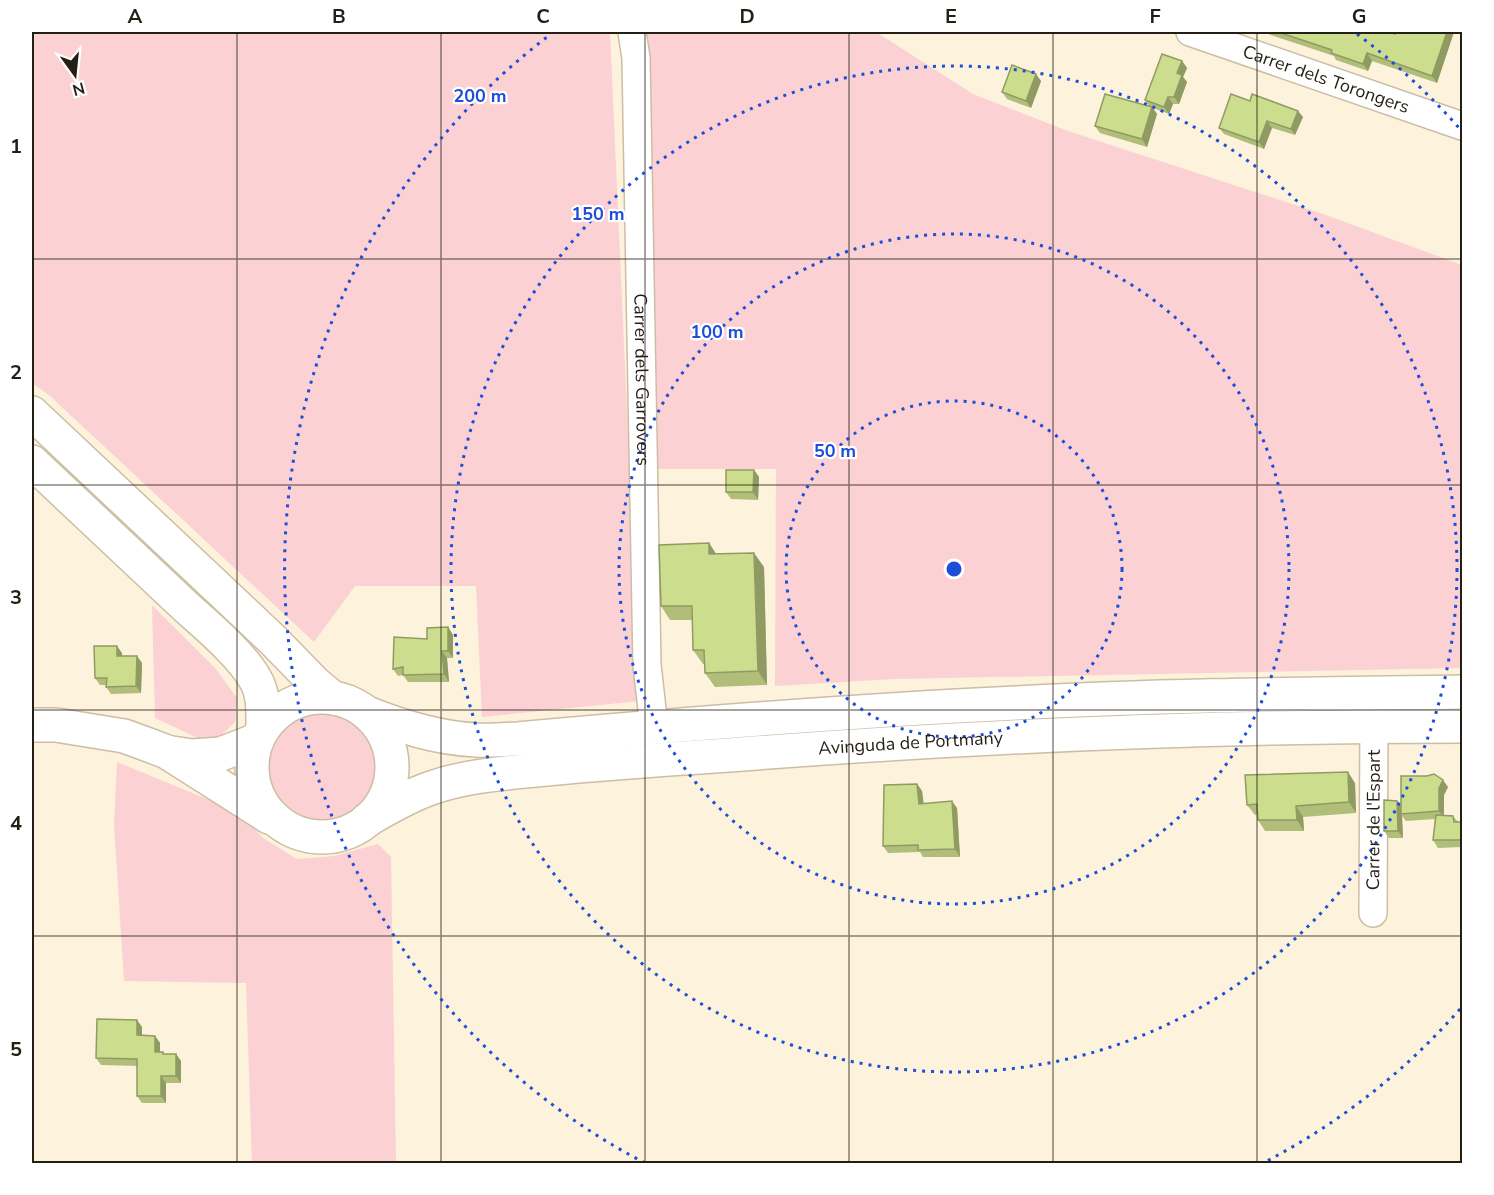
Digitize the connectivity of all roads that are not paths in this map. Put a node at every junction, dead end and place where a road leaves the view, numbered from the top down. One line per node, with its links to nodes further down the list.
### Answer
1 (632, 32): 12 (street, Carrer dels Garrovers)
2 (1190, 32): 3 (street, Carrer dels Torongers)
3 (1462, 126)
4 (32, 413): 7 (main road)
5 (32, 462): 13 (main road)
6 (1462, 692): 12 (main road, Avinguda de Portmany)
7 (333, 698): 8 (main road); 13 (main road)
8 (367, 713): 12 (main road, Avinguda de Portmany); 15 (main road)
9 (32, 725): 14 (main road)
10 (1374, 726): 11 (main road, Avinguda de Portmany); 15 (main road, Avinguda de Portmany); 17 (street, Carrer de l'Espart)
11 (1462, 726)
12 (654, 727)
13 (260, 734): 14 (main road); 16 (main road)
14 (167, 752): 16 (main road)
15 (367, 820): 16 (main road)
16 (278, 822)
17 (1373, 914)

